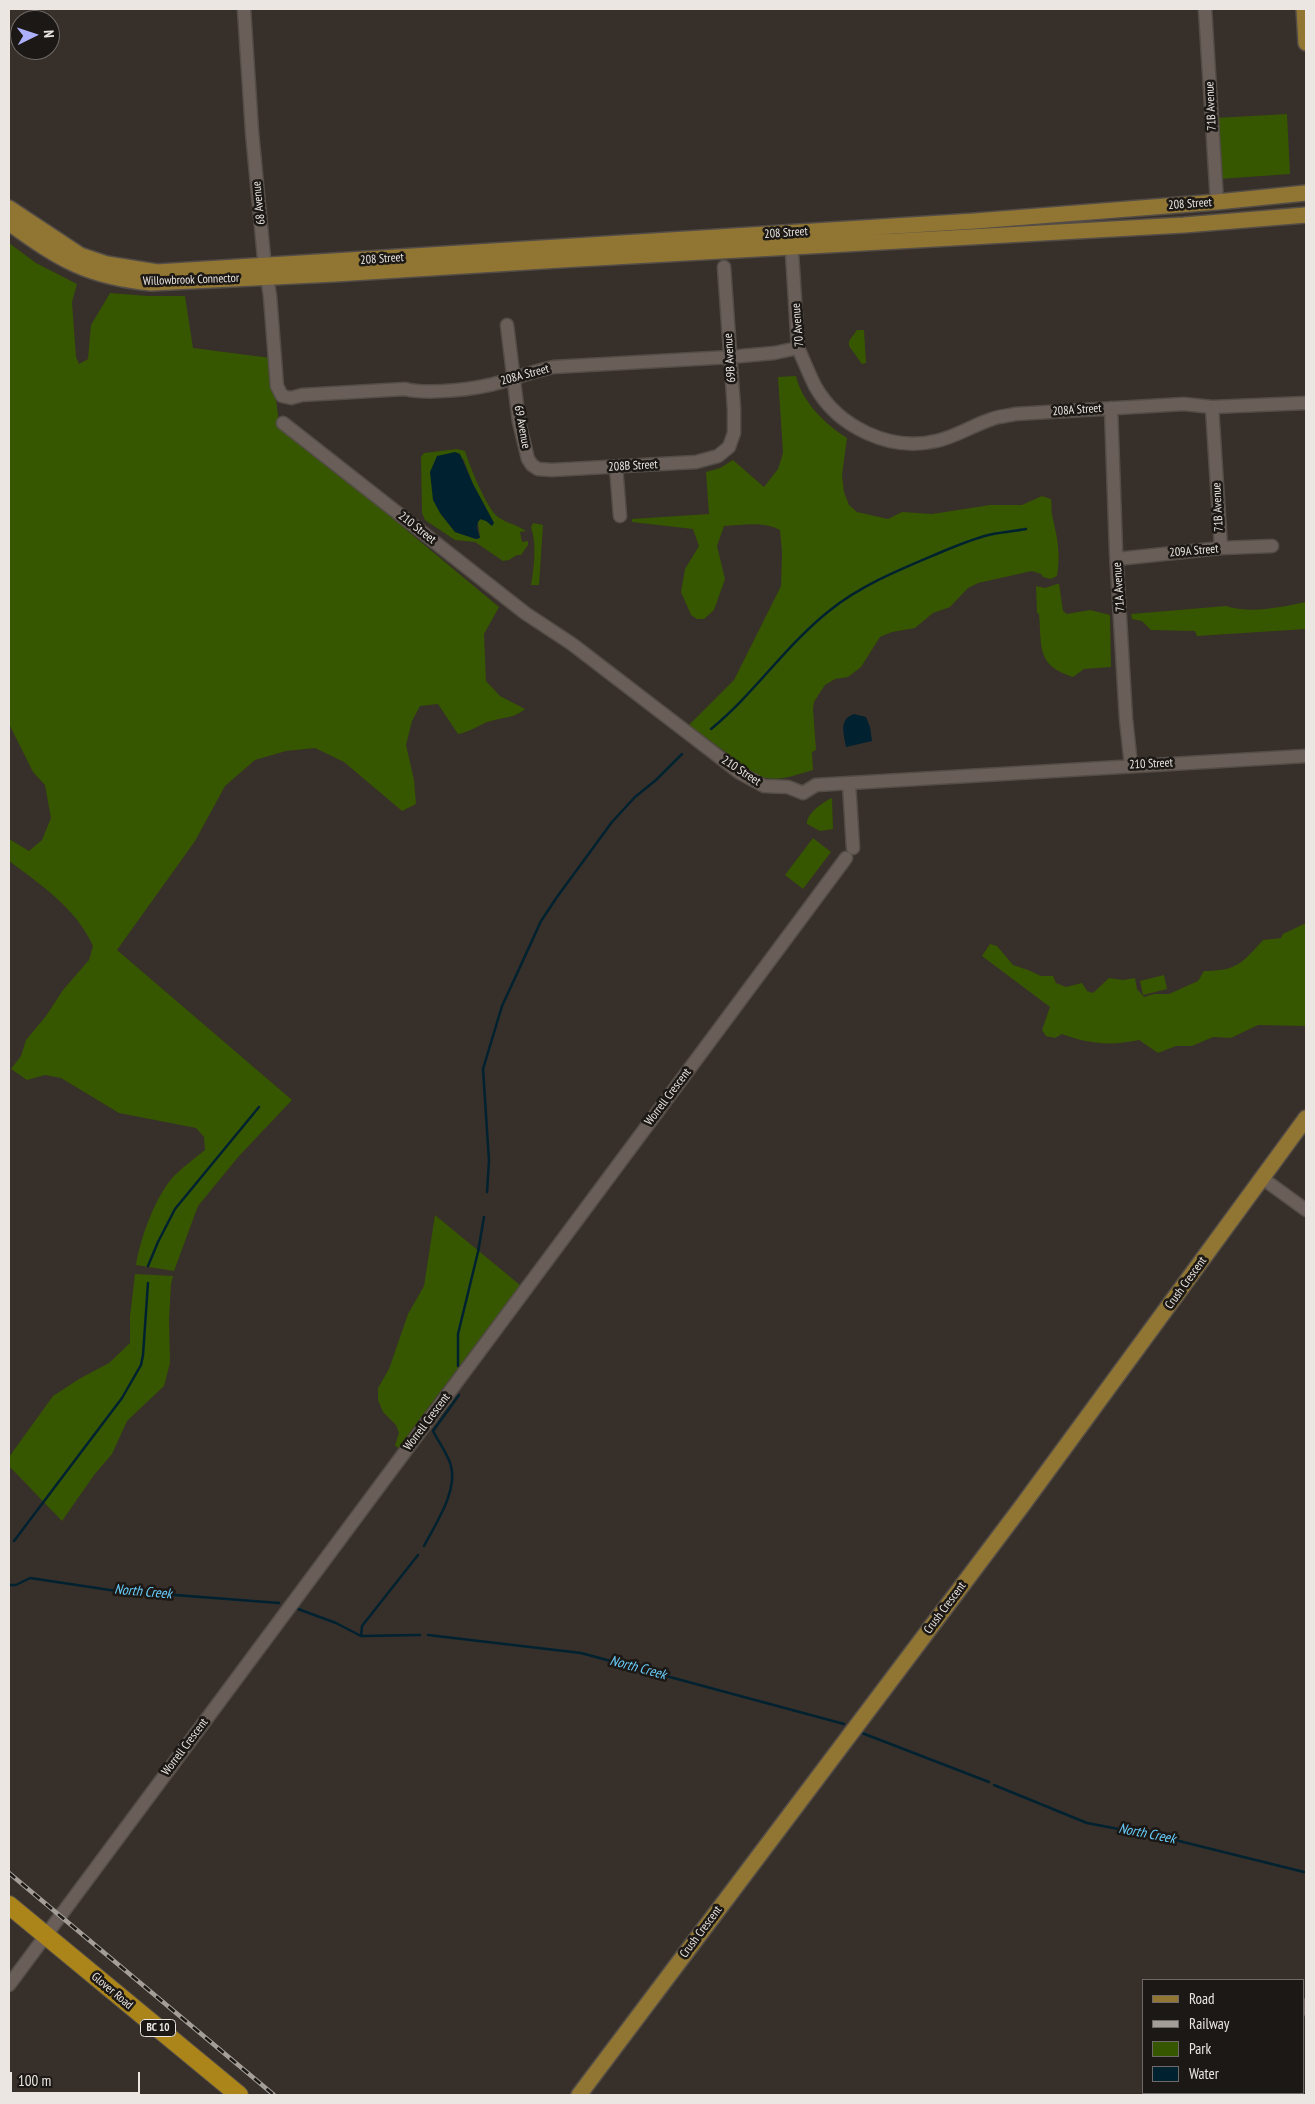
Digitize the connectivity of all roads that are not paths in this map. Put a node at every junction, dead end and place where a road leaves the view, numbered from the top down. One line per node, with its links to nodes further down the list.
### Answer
1 (244, 9): 14 (street, 68 Avenue)
2 (1205, 9): 7 (street, 71B Avenue)
3 (1304, 9): 4 (main road)
4 (1306, 43)
5 (1306, 193): 7 (main road, 208 Street)
6 (1306, 200): 11 (main road)
7 (1217, 202): 12 (main road, 208 Street)
8 (9, 208): 14 (main road, Willowbrook Connector)
9 (1306, 215): 11 (main road, 208 Street)
10 (9, 223): 14 (main road, Willowbrook Connector)
11 (1184, 225): 12 (main road, 208 Street)
12 (792, 240): 14 (main road, 208 Street); 16 (street, 70 Avenue)
13 (724, 268): 17 (street, 69B Avenue)
14 (267, 272): 19 (street, 68 Avenue)
15 (507, 325): 18 (street, 69 Avenue)
16 (798, 348): 17 (street, 208A Street); 24 (street, 70 Avenue)
17 (730, 358): 18 (street, 208A Street); 25 (street, 69B Avenue)
18 (514, 377): 19 (street, 208A Street); 26 (street, 69 Avenue)
19 (282, 396)
20 (1306, 403): 21 (street, 208A Street)
21 (1212, 407): 22 (street, 208A Street); 30 (street, 71B Avenue)
22 (1111, 408): 24 (street, 208A Street); 31 (street, 71A Avenue)
23 (283, 423): 34 (street, 210 Street)
24 (855, 427)
25 (729, 447): 27 (street, 208B Street)
26 (535, 467): 27 (street, 208B Street)
27 (616, 467): 28 (street)
28 (620, 516)
29 (1272, 546): 30 (street, 209A Street)
30 (1221, 548): 31 (street, 209A Street)
31 (1117, 559): 33 (street, 71A Avenue)
32 (1306, 756): 33 (street, 210 Street)
33 (1131, 765): 34 (street, 210 Street)
34 (849, 783): 39 (street, Worrell Crescent)
35 (1306, 1118): 36 (main road, Crush Crescent)
36 (1262, 1178): 37 (street); 42 (main road, Crush Crescent)
37 (1306, 1210)
38 (9, 1905): 39 (highway, Glover Road / BC 10)
39 (45, 1935): 40 (street, Worrell Crescent); 41 (highway, Glover Road / BC 10)
40 (9, 1985)
41 (239, 2095)
42 (579, 2095)

